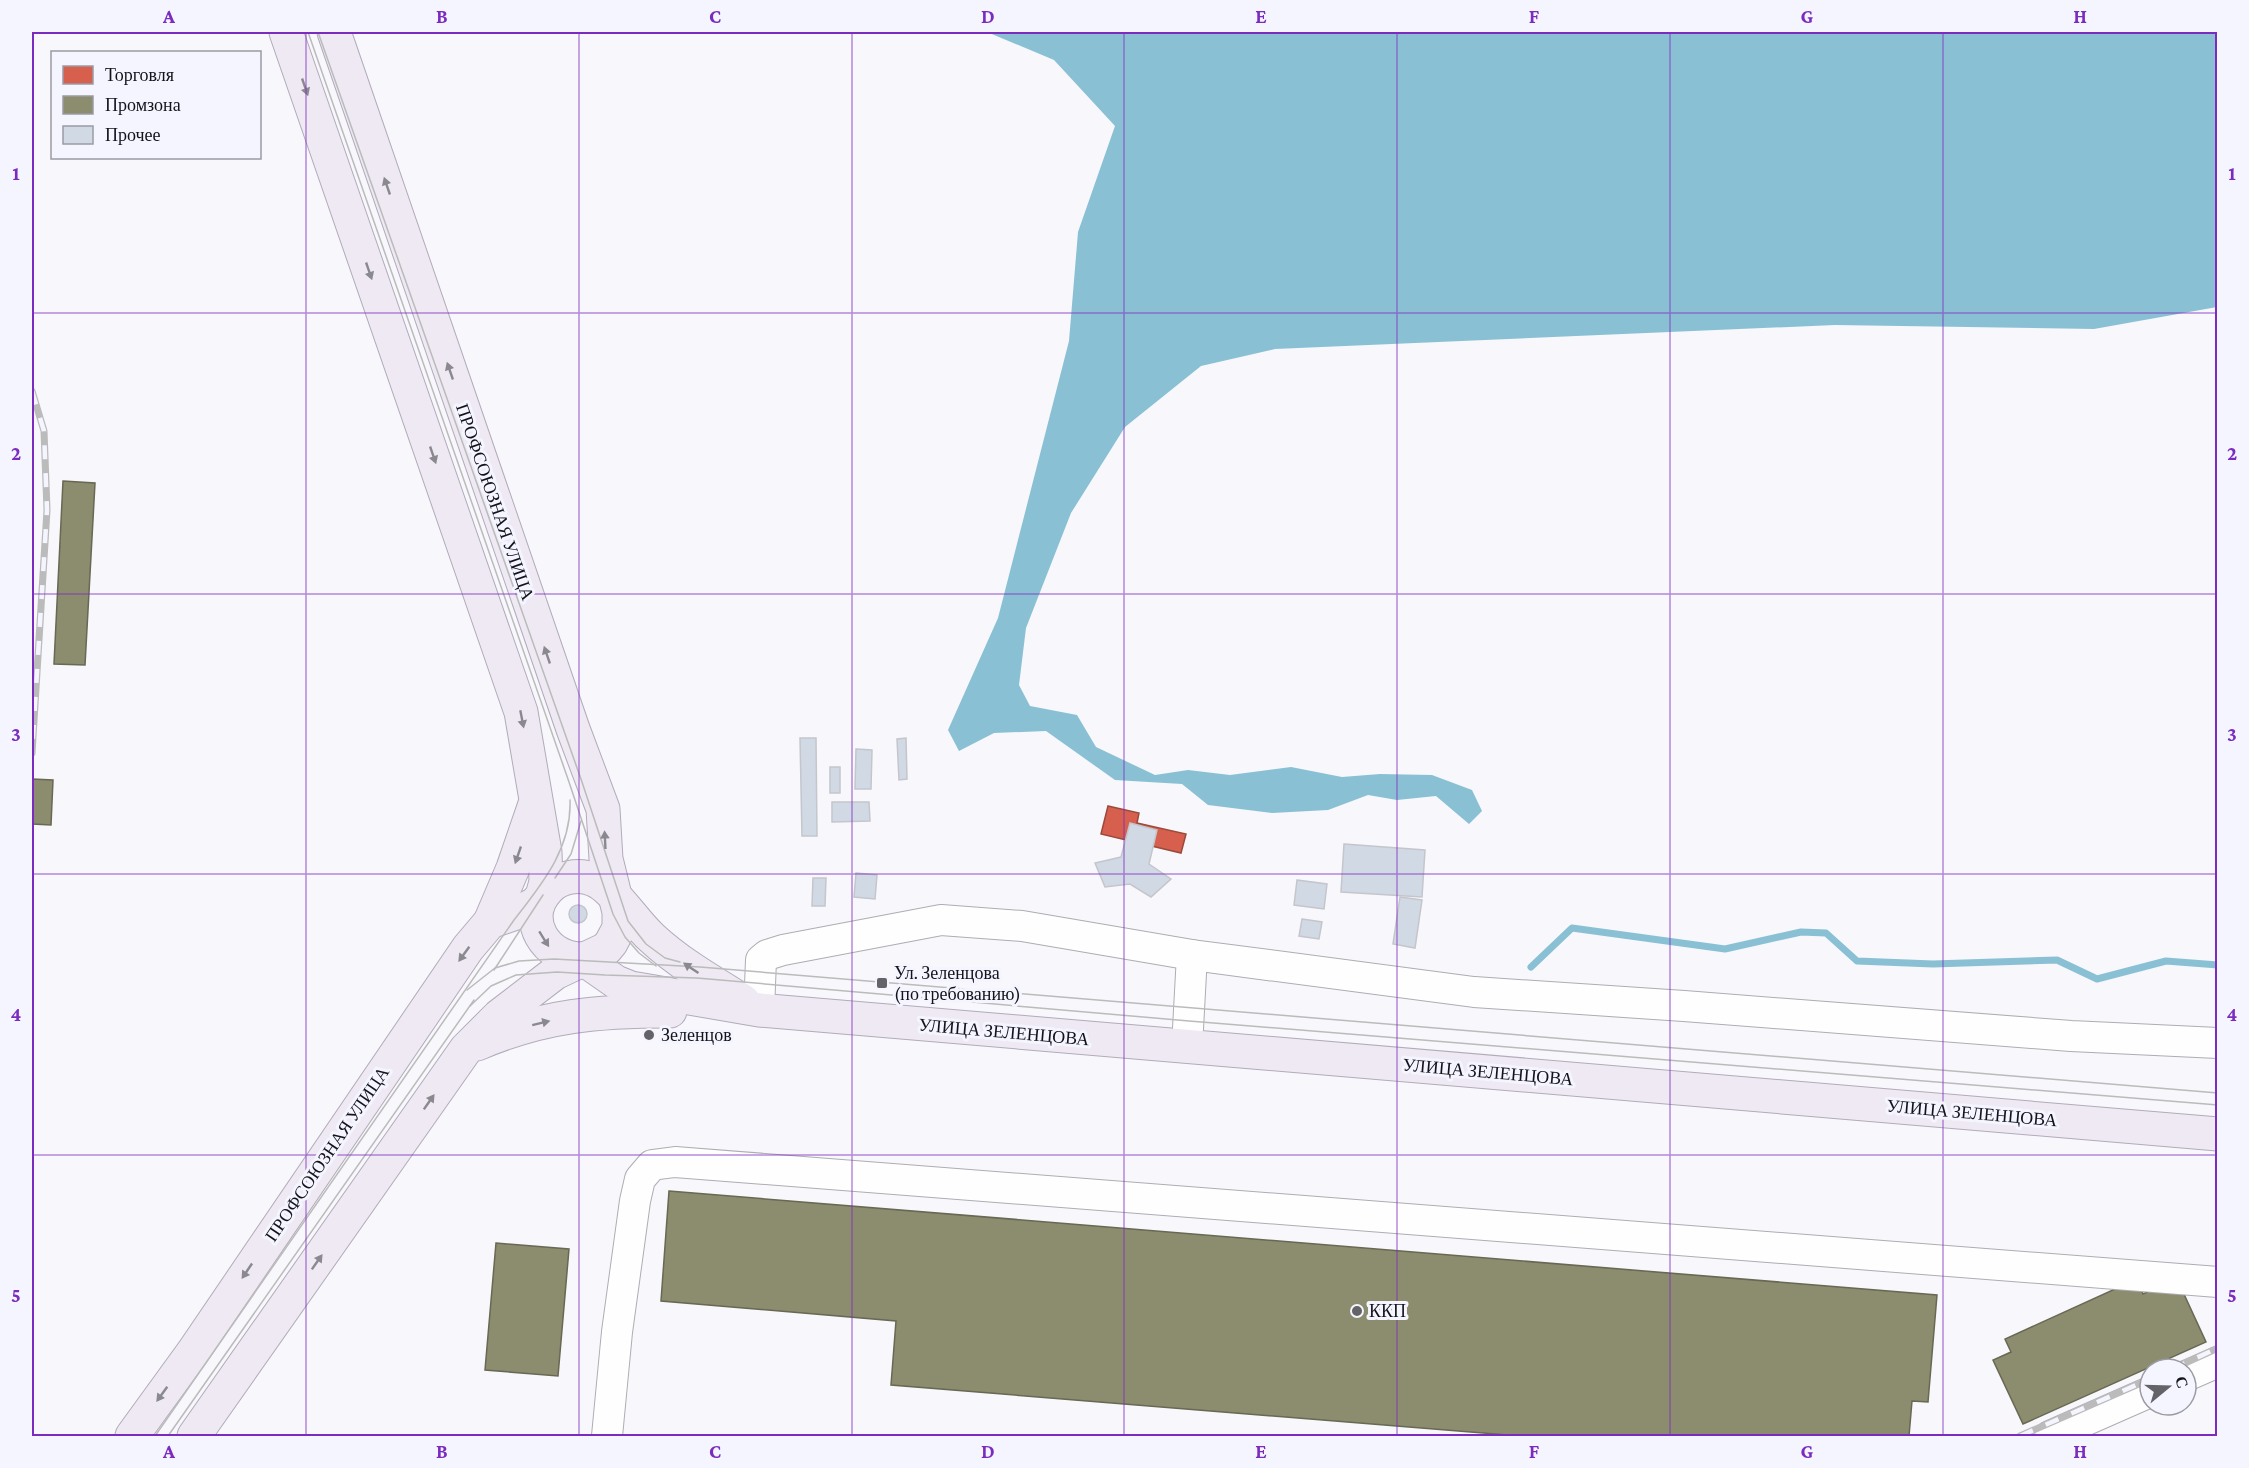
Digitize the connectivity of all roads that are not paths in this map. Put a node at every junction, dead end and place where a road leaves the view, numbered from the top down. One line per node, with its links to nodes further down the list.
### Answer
1 (286, 32): 3 (main road, one-way to 3)
2 (334, 32): 5 (main road, ПРОФСОЮЗНАЯ УЛИЦА, one-way to 2)
3 (537, 800): 4 (main road); 6 (main road, one-way to 6)
4 (543, 896): 5 (main road); 6 (main road, ПРОФСОЮЗНАЯ УЛИЦА); 8 (main road, one-way to 8)
5 (614, 897): 8 (main road, ПРОФСОЮЗНАЯ УЛИЦА); 9 (main road, УЛИЦА ЗЕЛЕНЦОВА, one-way to 5)
6 (490, 922): 18 (main road, ПРОФСОЮЗНАЯ УЛИЦА, one-way to 18)
7 (1192, 955): 9 (lane); 10 (lane); 11 (lane)
8 (579, 959): 9 (main road, УЛИЦА ЗЕЛЕНЦОВА); 12 (main road, ПРОФСОЮЗНАЯ УЛИЦА)
9 (759, 1010): 11 (main road, УЛИЦА ЗЕЛЕНЦОВА); 12 (main road, one-way to 9)
10 (2217, 1043)
11 (1187, 1047): 13 (main road, УЛИЦА ЗЕЛЕНЦОВА)
12 (466, 1049): 19 (main road, ПРОФСОЮЗНАЯ УЛИЦА, one-way to 12)
13 (2217, 1134)
14 (2217, 1282): 20 (lane)
15 (2217, 1362): 16 (lane)
16 (2198, 1371)
17 (2138, 1397): 21 (lane)
18 (132, 1437)
19 (194, 1437)
20 (607, 1437)
21 (2050, 1437)

